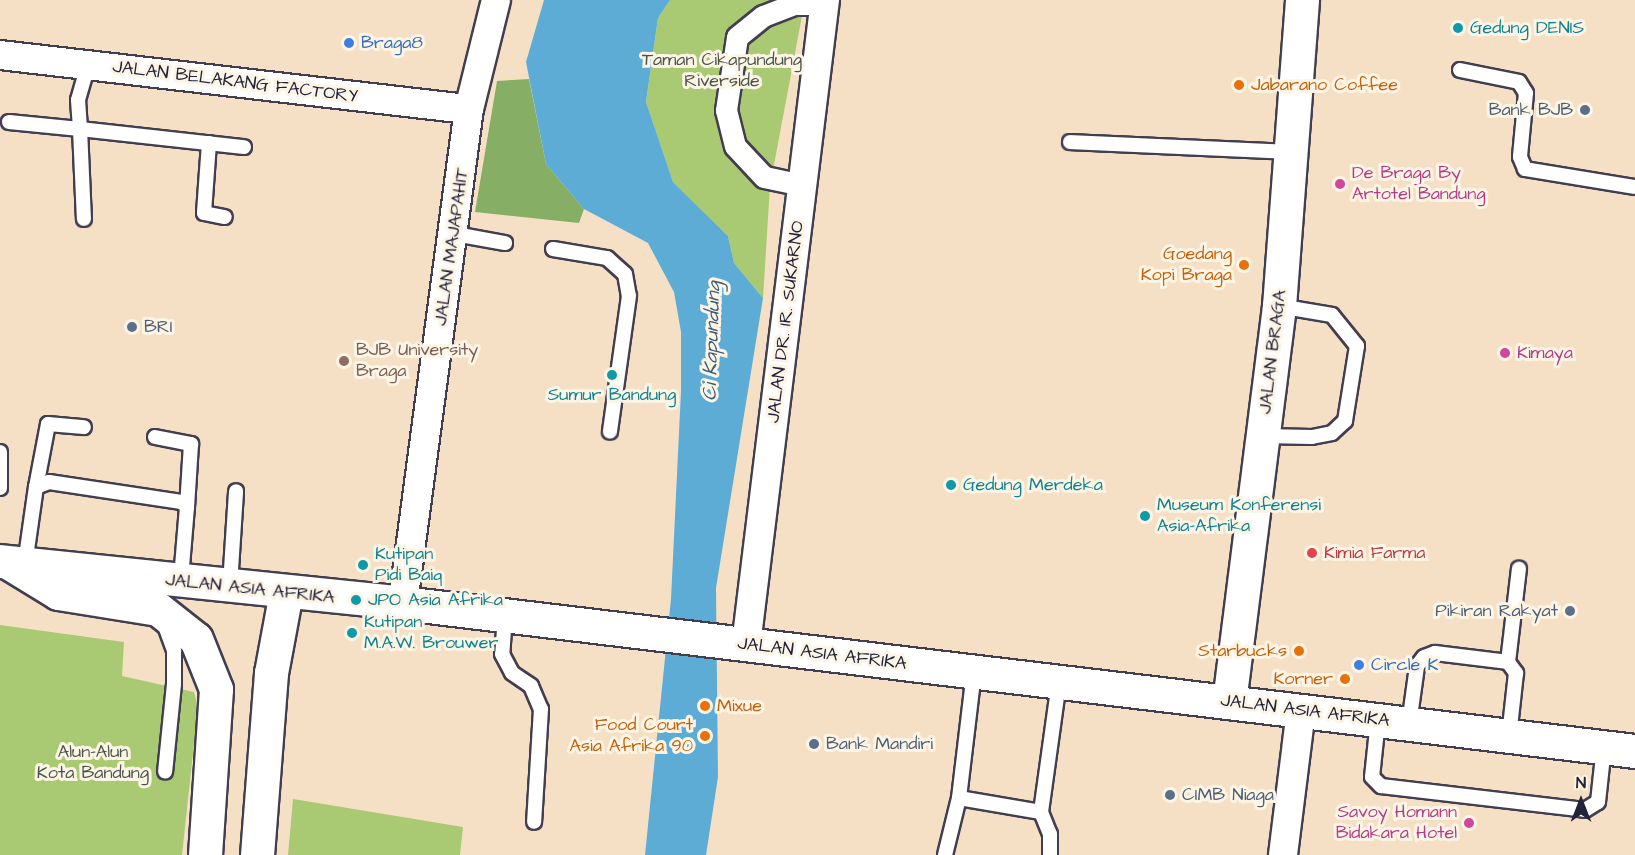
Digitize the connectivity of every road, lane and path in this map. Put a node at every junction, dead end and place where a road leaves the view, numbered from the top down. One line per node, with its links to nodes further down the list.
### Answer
1 (496, 0): 7 (street, JALAN MAJAPAHIT)
2 (1302, 0): 13 (main road, JALAN BRAGA)
3 (824, 2): 14 (street, JALAN DR. IR. SUKARNO); 14 (street)
4 (0, 55): 5 (street, JALAN BELAKANG FACTORY)
5 (88, 64): 7 (street, JALAN BELAKANG FACTORY); 9 (lane)
6 (1460, 70): 15 (lane)
7 (470, 109): 18 (street, JALAN MAJAPAHIT)
8 (9, 122): 9 (lane)
9 (80, 129): 11 (lane); 17 (lane)
10 (1070, 142): 13 (lane)
11 (209, 143): 12 (lane); 16 (lane)
12 (244, 147)
13 (1292, 152): 21 (main road, JALAN BRAGA)
14 (802, 185): 39 (street, JALAN DR. IR. SUKARNO)
15 (1635, 187)
16 (225, 217)
17 (84, 219)
18 (454, 234): 19 (lane); 36 (street, JALAN MAJAPAHIT)
19 (505, 243)
20 (553, 249): 23 (lane)
21 (1279, 306): 24 (main road, JALAN BRAGA); 24 (lane)
22 (84, 427): 27 (lane)
23 (610, 432)
24 (1263, 436): 43 (main road, JALAN BRAGA)
25 (155, 437): 30 (lane)
26 (0, 452): 28 (lane)
27 (36, 487): 30 (lane); 31 (lane)
28 (0, 488)
29 (236, 491): 34 (lane)
30 (187, 507): 33 (lane)
31 (11, 563): 33 (main road, JALAN ASIA AFRIKA); 37 (main road, JALAN ASIA AFRIKA)
32 (1519, 569): 40 (lane)
33 (180, 582): 34 (main road, JALAN ASIA AFRIKA)
34 (230, 587): 35 (main road, JALAN ASIA AFRIKA)
35 (286, 592): 36 (main road, JALAN ASIA AFRIKA); 53 (main road)
36 (403, 603): 38 (main road, JALAN ASIA AFRIKA)
37 (158, 609): 48 (lane); 52 (main road)
38 (505, 615): 39 (main road, JALAN ASIA AFRIKA); 51 (lane)
39 (746, 645): 41 (main road, JALAN ASIA AFRIKA)
40 (1508, 662): 45 (lane); 46 (lane)
41 (974, 672): 42 (main road, JALAN ASIA AFRIKA); 49 (lane)
42 (1059, 682): 43 (main road, JALAN ASIA AFRIKA); 50 (lane)
43 (1229, 702): 44 (main road, JALAN ASIA AFRIKA)
44 (1301, 711): 45 (main road, JALAN ASIA AFRIKA); 56 (street)
45 (1387, 731): 46 (main road, JALAN ASIA AFRIKA); 47 (lane)
46 (1509, 736): 47 (main road, JALAN ASIA AFRIKA)
47 (1613, 758)
48 (165, 772)
49 (959, 798): 50 (lane); 54 (lane)
50 (1041, 812): 55 (lane)
51 (534, 822)
52 (205, 855)
53 (256, 855)
54 (945, 855)
55 (1050, 855)
56 (1283, 855)

